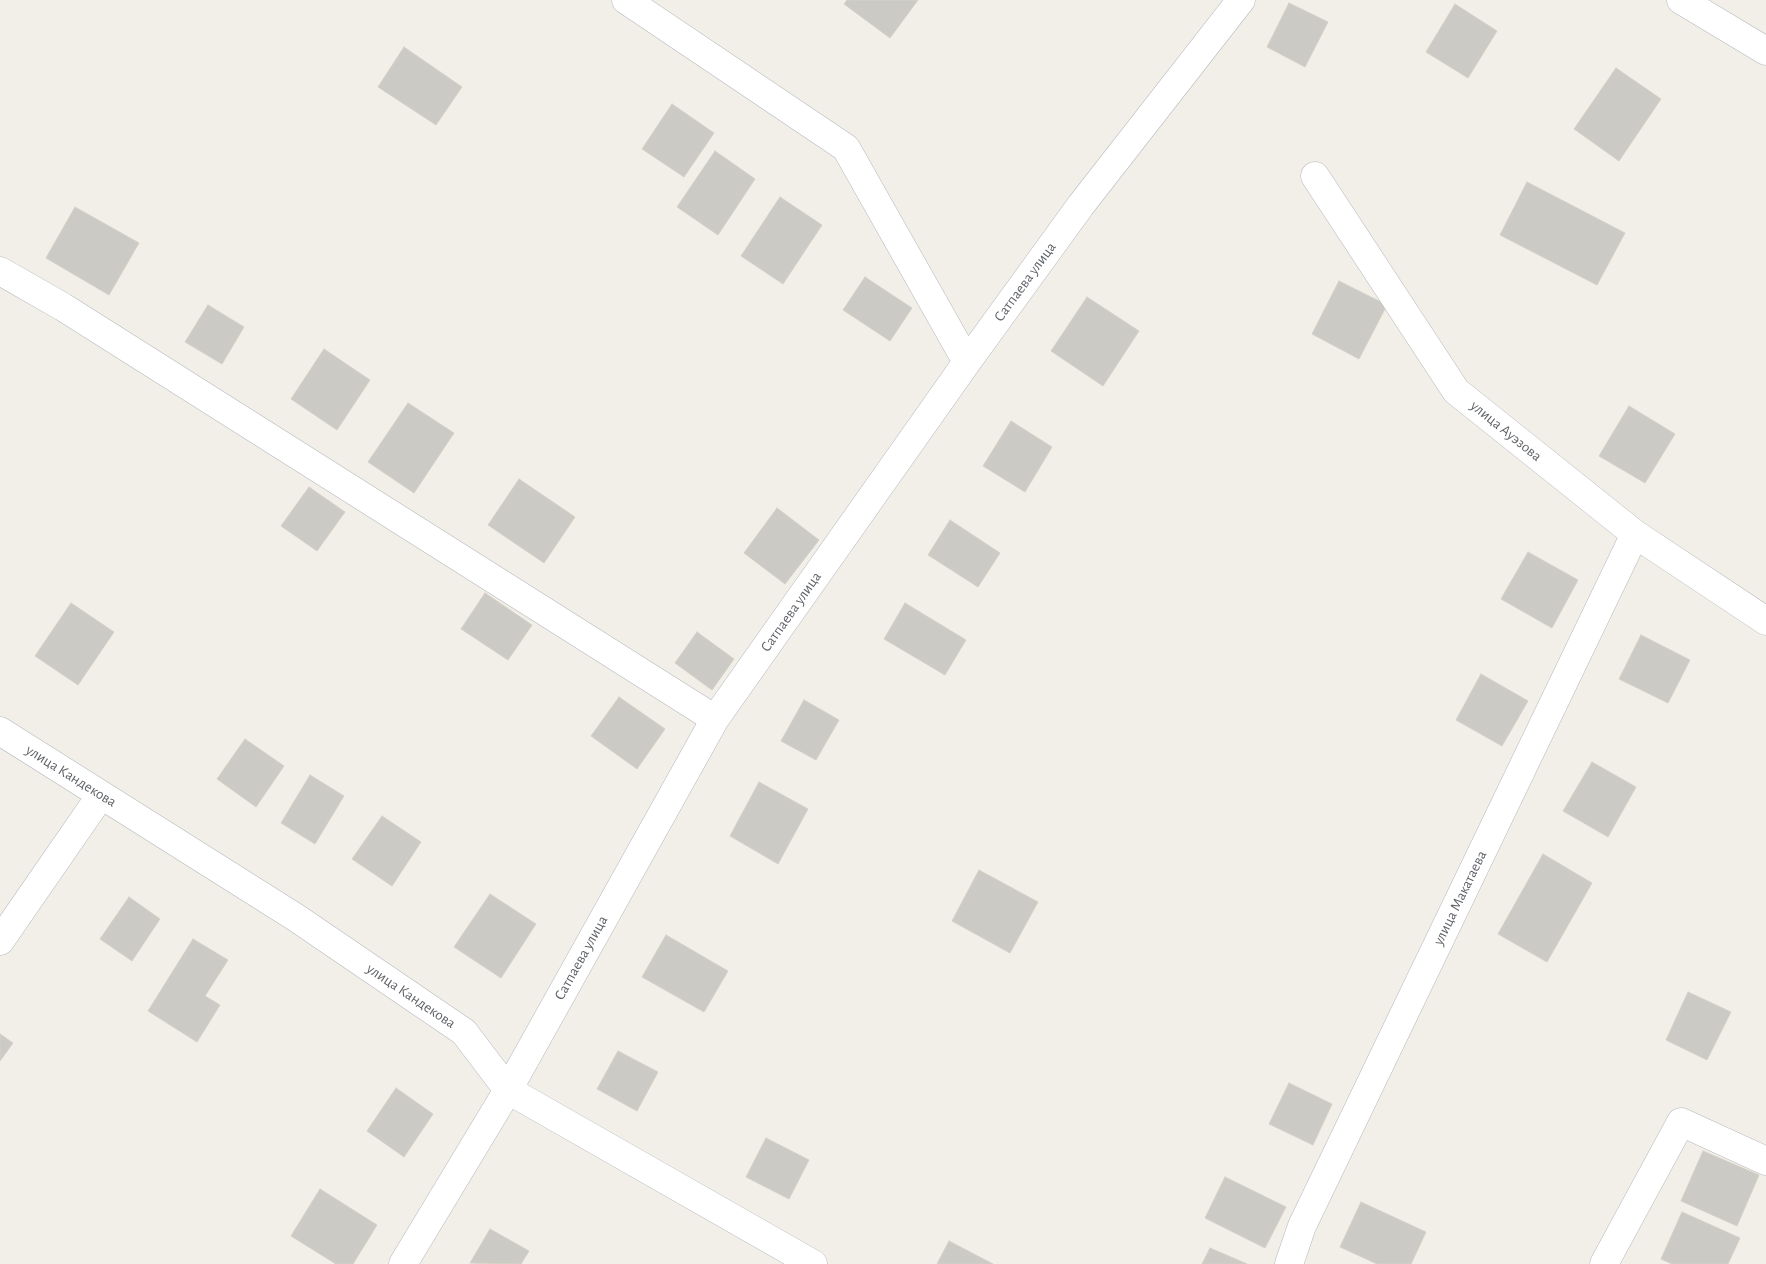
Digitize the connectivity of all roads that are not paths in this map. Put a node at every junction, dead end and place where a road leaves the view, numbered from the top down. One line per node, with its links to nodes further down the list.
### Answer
1 (626, 0): 7 (street)
2 (1241, 0): 7 (street, Сатпаева улица)
3 (1681, 0): 4 (street)
4 (1766, 51)
5 (1315, 176): 8 (street, улица Ауэзова)
6 (0, 272): 10 (street)
7 (967, 362): 10 (street, Сатпаева улица)
8 (1635, 534): 9 (street, улица Ауэзова); 18 (street, улица Макатаева)
9 (1766, 621)
10 (715, 719): 14 (street, Сатпаева улица)
11 (0, 731): 12 (street, улица Кандекова)
12 (101, 795): 13 (street); 14 (street, улица Кандекова)
13 (0, 941)
14 (508, 1090): 16 (street, Сатпаева улица); 17 (street, улица Кандекова)
15 (1766, 1161): 19 (street)
16 (403, 1264)
17 (813, 1264)
18 (1289, 1264)
19 (1604, 1264)

